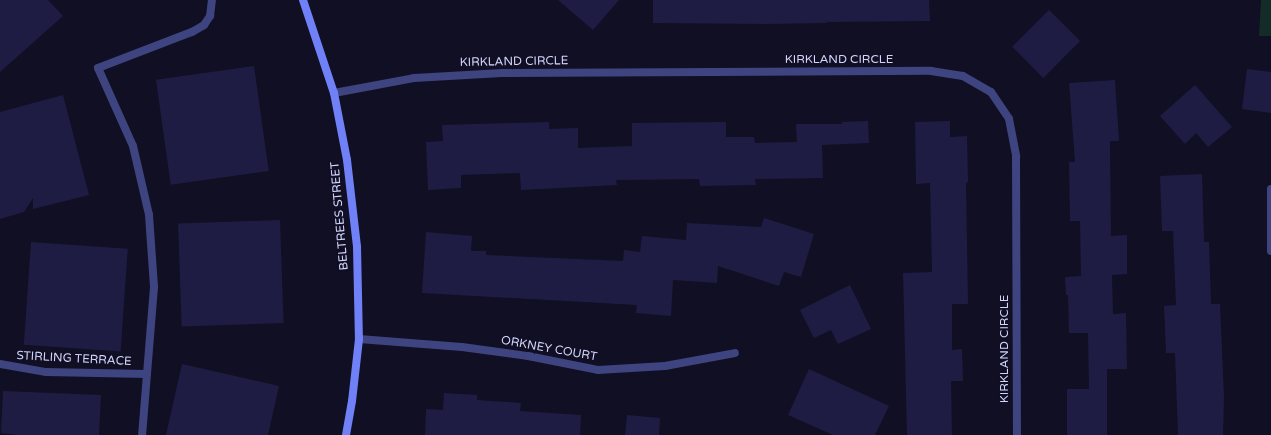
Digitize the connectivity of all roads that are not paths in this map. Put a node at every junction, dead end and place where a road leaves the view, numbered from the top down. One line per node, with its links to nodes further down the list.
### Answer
1 (212, 0): 9 (street)
2 (303, 0): 3 (street, BELTREES STREET)
3 (334, 93): 6 (street, BELTREES STREET); 12 (street, KIRKLAND CIRCLE)
4 (1271, 189): 5 (street)
5 (1271, 251)
6 (359, 339): 7 (street, ORKNEY COURT); 11 (street, BELTREES STREET)
7 (734, 353)
8 (0, 364): 9 (street, STIRLING TERRACE)
9 (147, 374): 10 (street)
10 (142, 435)
11 (346, 435)
12 (1017, 435)

